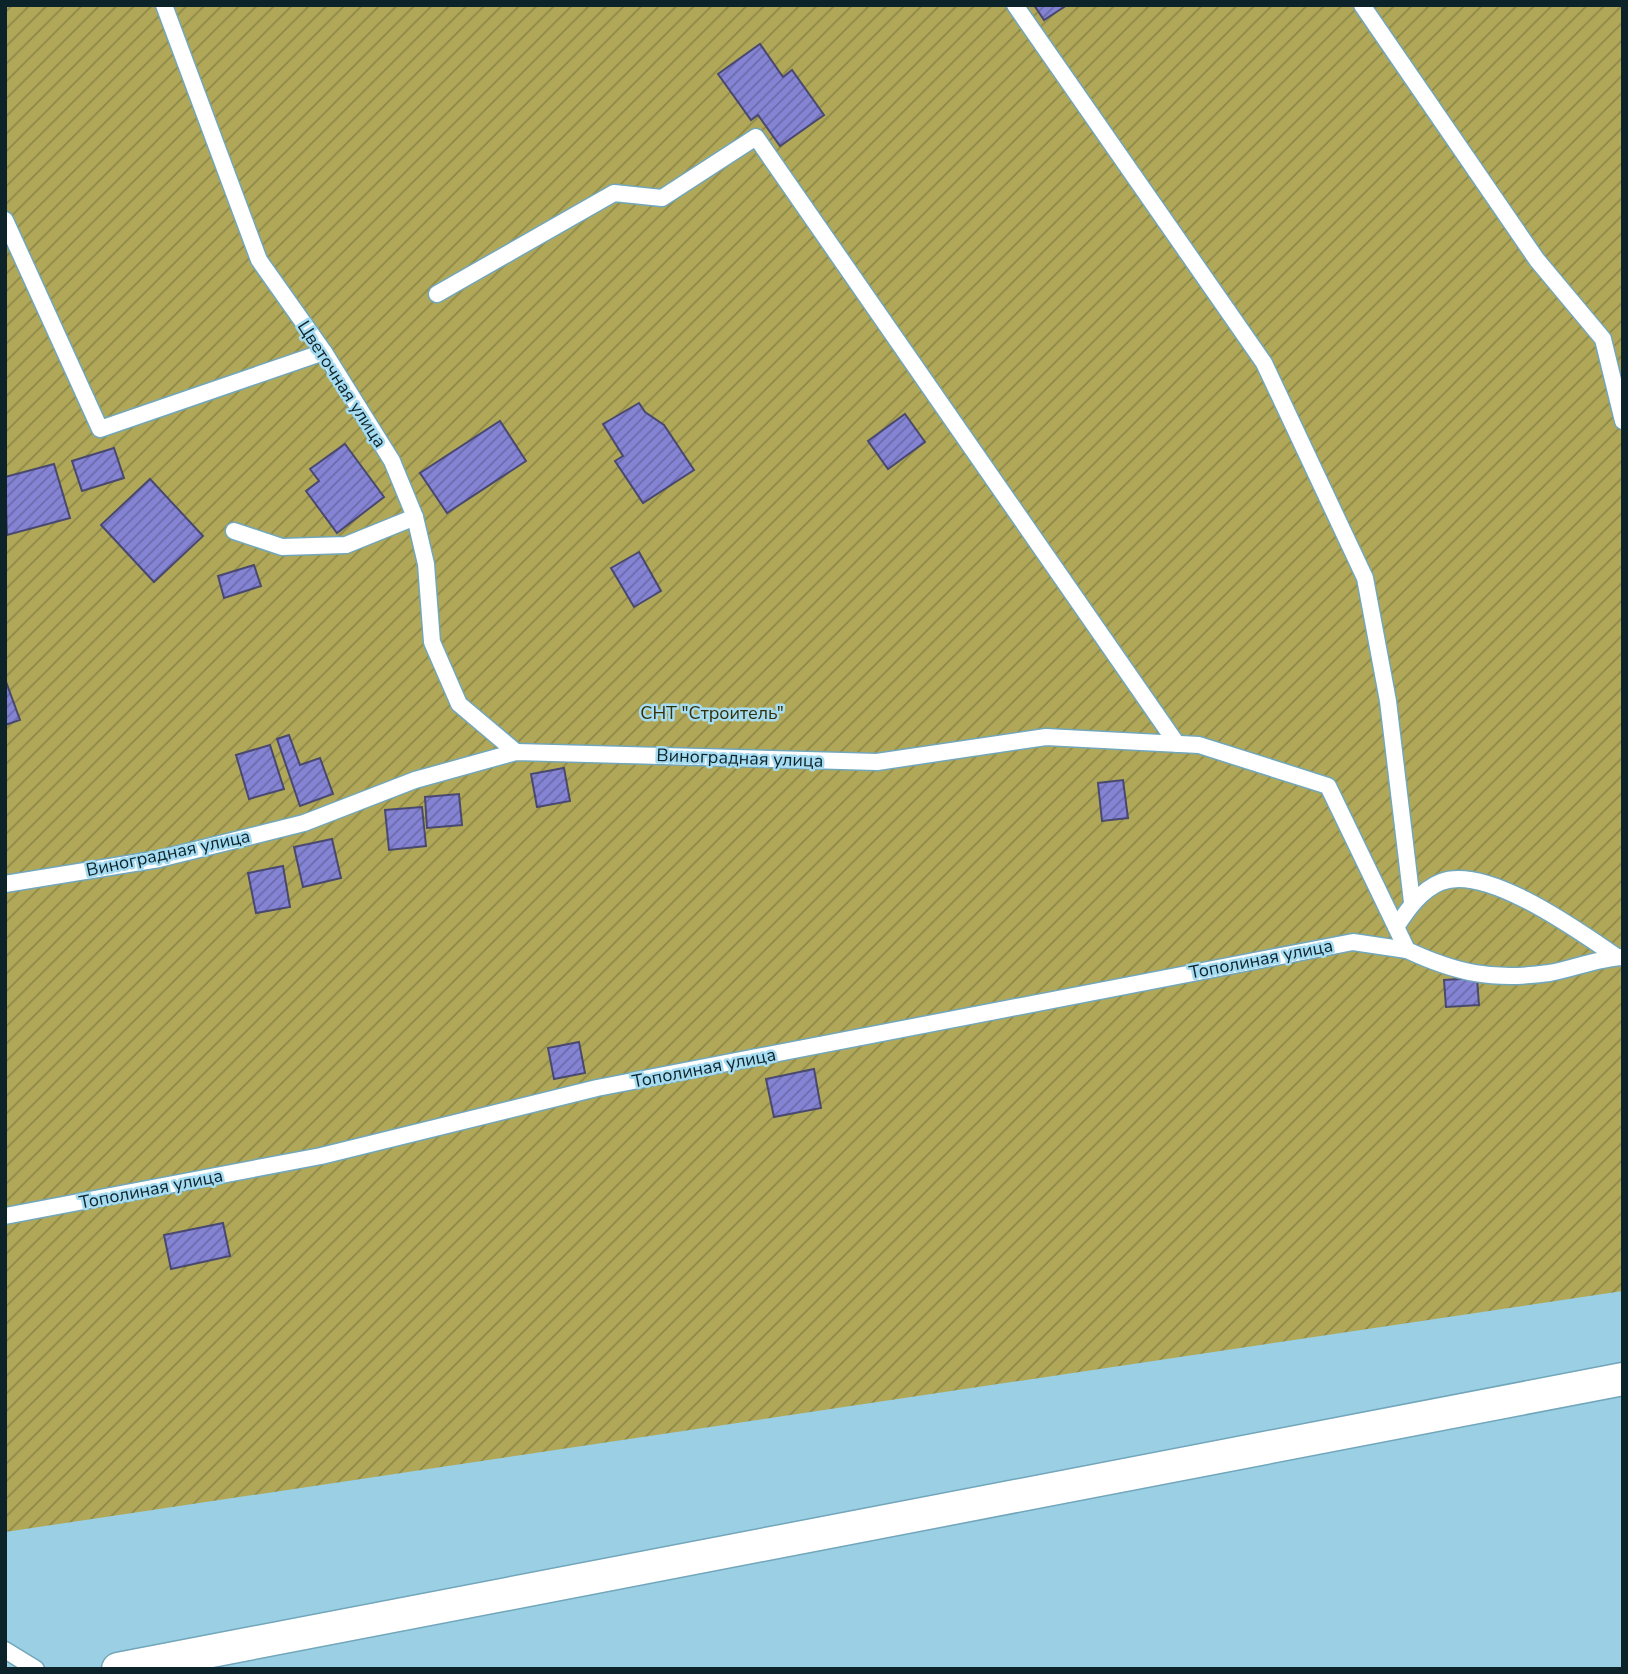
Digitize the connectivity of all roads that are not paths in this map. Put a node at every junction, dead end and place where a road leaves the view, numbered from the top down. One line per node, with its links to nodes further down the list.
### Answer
1 (164, 5): 6 (lane, Цветочная улица)
2 (1014, 5): 13 (lane)
3 (1362, 5): 7 (lane)
4 (5, 220): 6 (lane)
5 (437, 294): 10 (lane)
6 (324, 352): 8 (lane, Цветочная улица)
7 (1623, 421)
8 (415, 517): 9 (lane); 11 (lane, Цветочная улица)
9 (234, 531)
10 (1177, 744): 11 (lane, Виноградная улица); 14 (lane, Виноградная улица)
11 (516, 752): 12 (lane, Виноградная улица)
12 (5, 884)
13 (1412, 902): 14 (lane); 16 (lane)
14 (1396, 927): 15 (lane, Виноградная улица)
15 (1407, 950): 16 (lane, Тополиная улица); 17 (lane, Тополиная улица)
16 (1620, 957)
17 (5, 1216)
18 (1623, 1379): 21 (street)
19 (5, 1650): 20 (lane)
20 (36, 1669)
21 (118, 1669)

